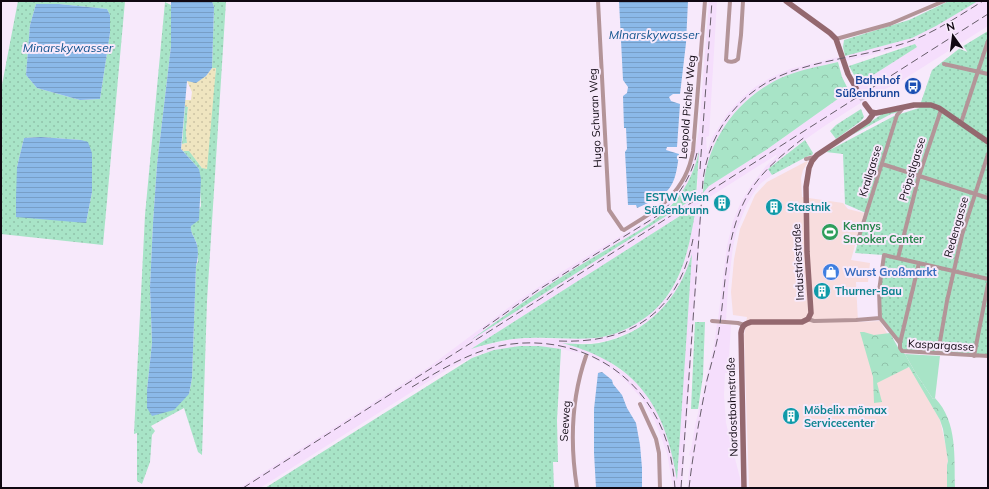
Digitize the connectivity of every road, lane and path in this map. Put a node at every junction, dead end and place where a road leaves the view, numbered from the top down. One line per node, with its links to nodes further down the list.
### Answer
1 (598, 1): 27 (street, Hugo Schuran Weg)
2 (705, 1): 27 (street, Leopold Pichler Weg)
3 (730, 1): 4 (street)
4 (743, 1)
5 (786, 1): 8 (street)
6 (944, 1): 7 (street)
7 (934, 3): 8 (street)
8 (836, 39): 13 (street)
9 (988, 41): 11 (street)
10 (944, 64): 11 (street)
11 (979, 71): 12 (street); 18 (street)
12 (988, 74)
13 (856, 88)
14 (865, 104): 17 (street)
15 (904, 107): 16 (street); 17 (street); 23 (street, Krallgasse)
16 (941, 110): 18 (street); 24 (street, Pröpstlgasse)
17 (874, 113): 21 (street)
18 (961, 123): 19 (street)
19 (988, 142)
20 (988, 154): 25 (street, Redengasse)
21 (814, 157): 22 (street); 35 (street, Industriestraße)
22 (806, 159)
23 (882, 164): 24 (street); 28 (street, Krallgasse)
24 (919, 176): 25 (street); 29 (street, Pröpstlgasse)
25 (975, 194): 26 (street); 31 (street, Redengasse)
26 (988, 198)
27 (622, 229)
28 (857, 242)
29 (898, 258): 30 (street); 34 (street)
30 (919, 263): 31 (street); 38 (street)
31 (953, 272): 32 (street); 39 (street, Redengasse)
32 (988, 279)
33 (988, 284): 41 (street)
34 (880, 318): 35 (street); 38 (street)
35 (808, 319): 37 (street)
36 (712, 321): 37 (street)
37 (744, 325): 46 (street, Nordostbahnstraße)
38 (900, 343): 39 (street, Kaspargasse)
39 (938, 354): 41 (street, Kaspargasse)
40 (586, 356): 44 (street, Seeweg)
41 (974, 356): 42 (street, Kaspargasse)
42 (988, 356)
43 (640, 404): 45 (street)
44 (577, 488)
45 (660, 488)
46 (744, 488)

